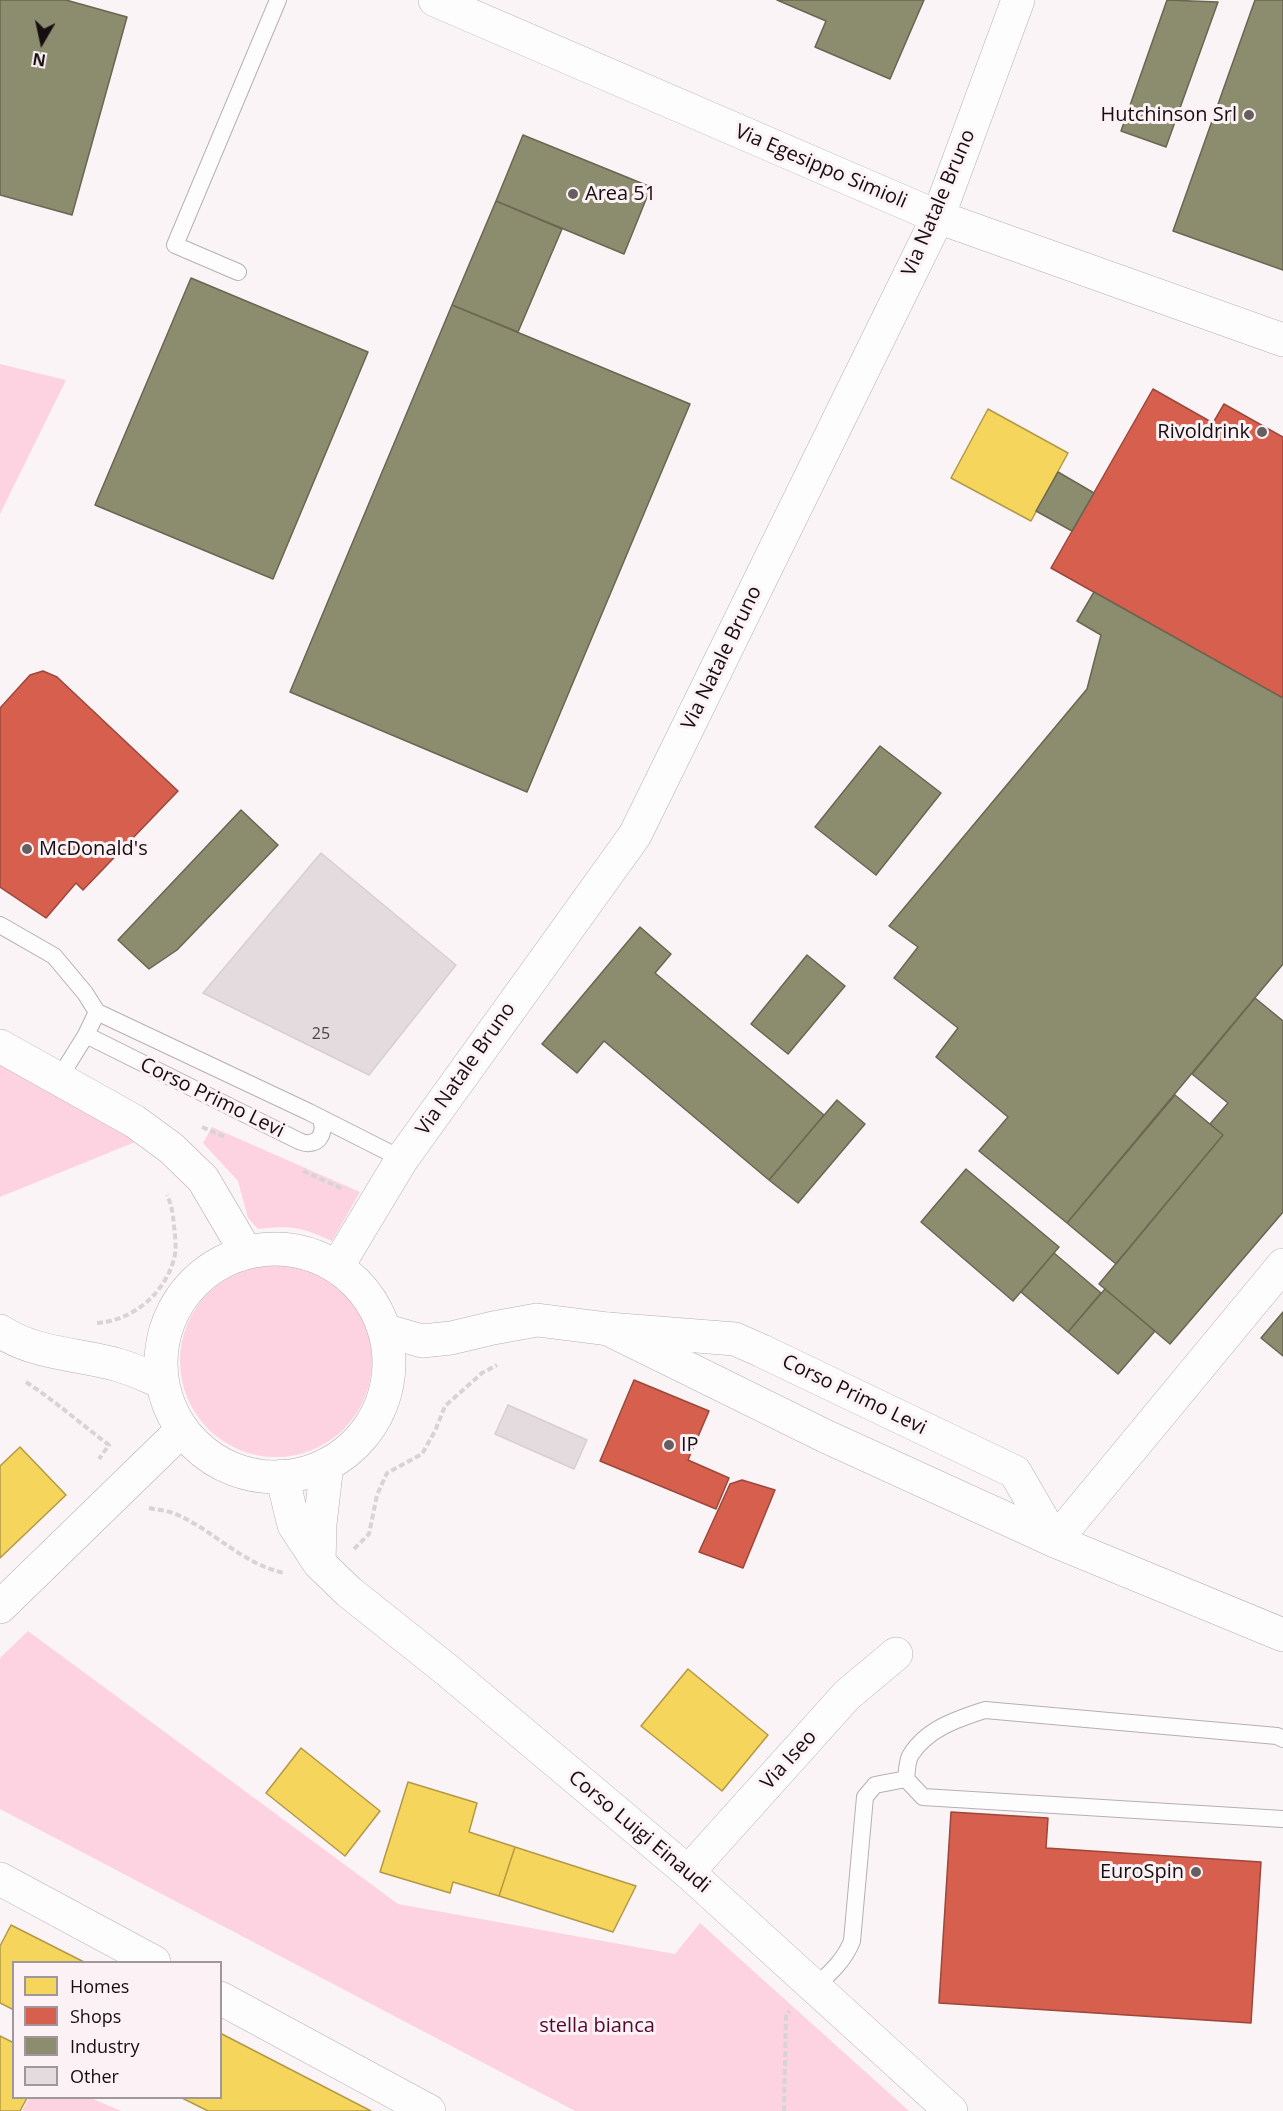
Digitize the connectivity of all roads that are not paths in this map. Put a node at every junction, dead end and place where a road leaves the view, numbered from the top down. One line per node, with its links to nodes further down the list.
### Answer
1 (278, 0): 5 (lane)
2 (435, 0): 4 (street, Via Egesippo Simioli)
3 (1018, 0): 4 (street, Via Natale Bruno)
4 (938, 217): 6 (street, Via Egesippo Simioli); 13 (street, Via Natale Bruno)
5 (238, 272)
6 (1283, 340)
7 (0, 925): 8 (lane)
8 (97, 1012): 9 (lane); 12 (lane, Corso Primo Levi)
9 (86, 1035): 11 (lane); 12 (lane, Corso Primo Levi)
10 (0, 1046): 11 (street)
11 (58, 1080): 14 (street)
12 (320, 1118): 13 (lane, Corso Primo Levi)
13 (402, 1159): 16 (street, Via Natale Bruno)
14 (246, 1252): 16 (street); 21 (street)
15 (1283, 1265): 26 (street)
16 (337, 1267): 18 (street)
17 (608, 1329): 20 (street, Corso Primo Levi); 26 (street, Corso Primo Levi); 26 (street, Corso Primo Levi)
18 (384, 1330): 20 (street, Corso Primo Levi); 22 (street)
19 (0, 1331): 21 (street)
20 (451, 1338): 22 (street, Corso Primo Levi)
21 (162, 1382): 23 (street)
22 (383, 1400): 24 (street)
23 (190, 1439): 25 (street); 28 (street)
24 (327, 1464): 25 (street); 27 (street)
25 (282, 1476): 27 (street, Corso Luigi Einaudi)
26 (1055, 1541): 29 (street, Corso Primo Levi)
27 (319, 1563): 34 (street, Corso Luigi Einaudi)
28 (0, 1608)
29 (1283, 1635)
30 (896, 1654): 34 (street, Via Iseo)
31 (1283, 1739): 32 (lane)
32 (906, 1779): 33 (lane); 37 (lane)
33 (1283, 1819)
34 (688, 1872): 37 (street, Corso Luigi Einaudi)
35 (0, 1879): 36 (street)
36 (152, 1961)
37 (815, 1987): 40 (street, Corso Luigi Einaudi)
38 (222, 1999): 39 (street)
39 (429, 2111)
40 (951, 2111)

